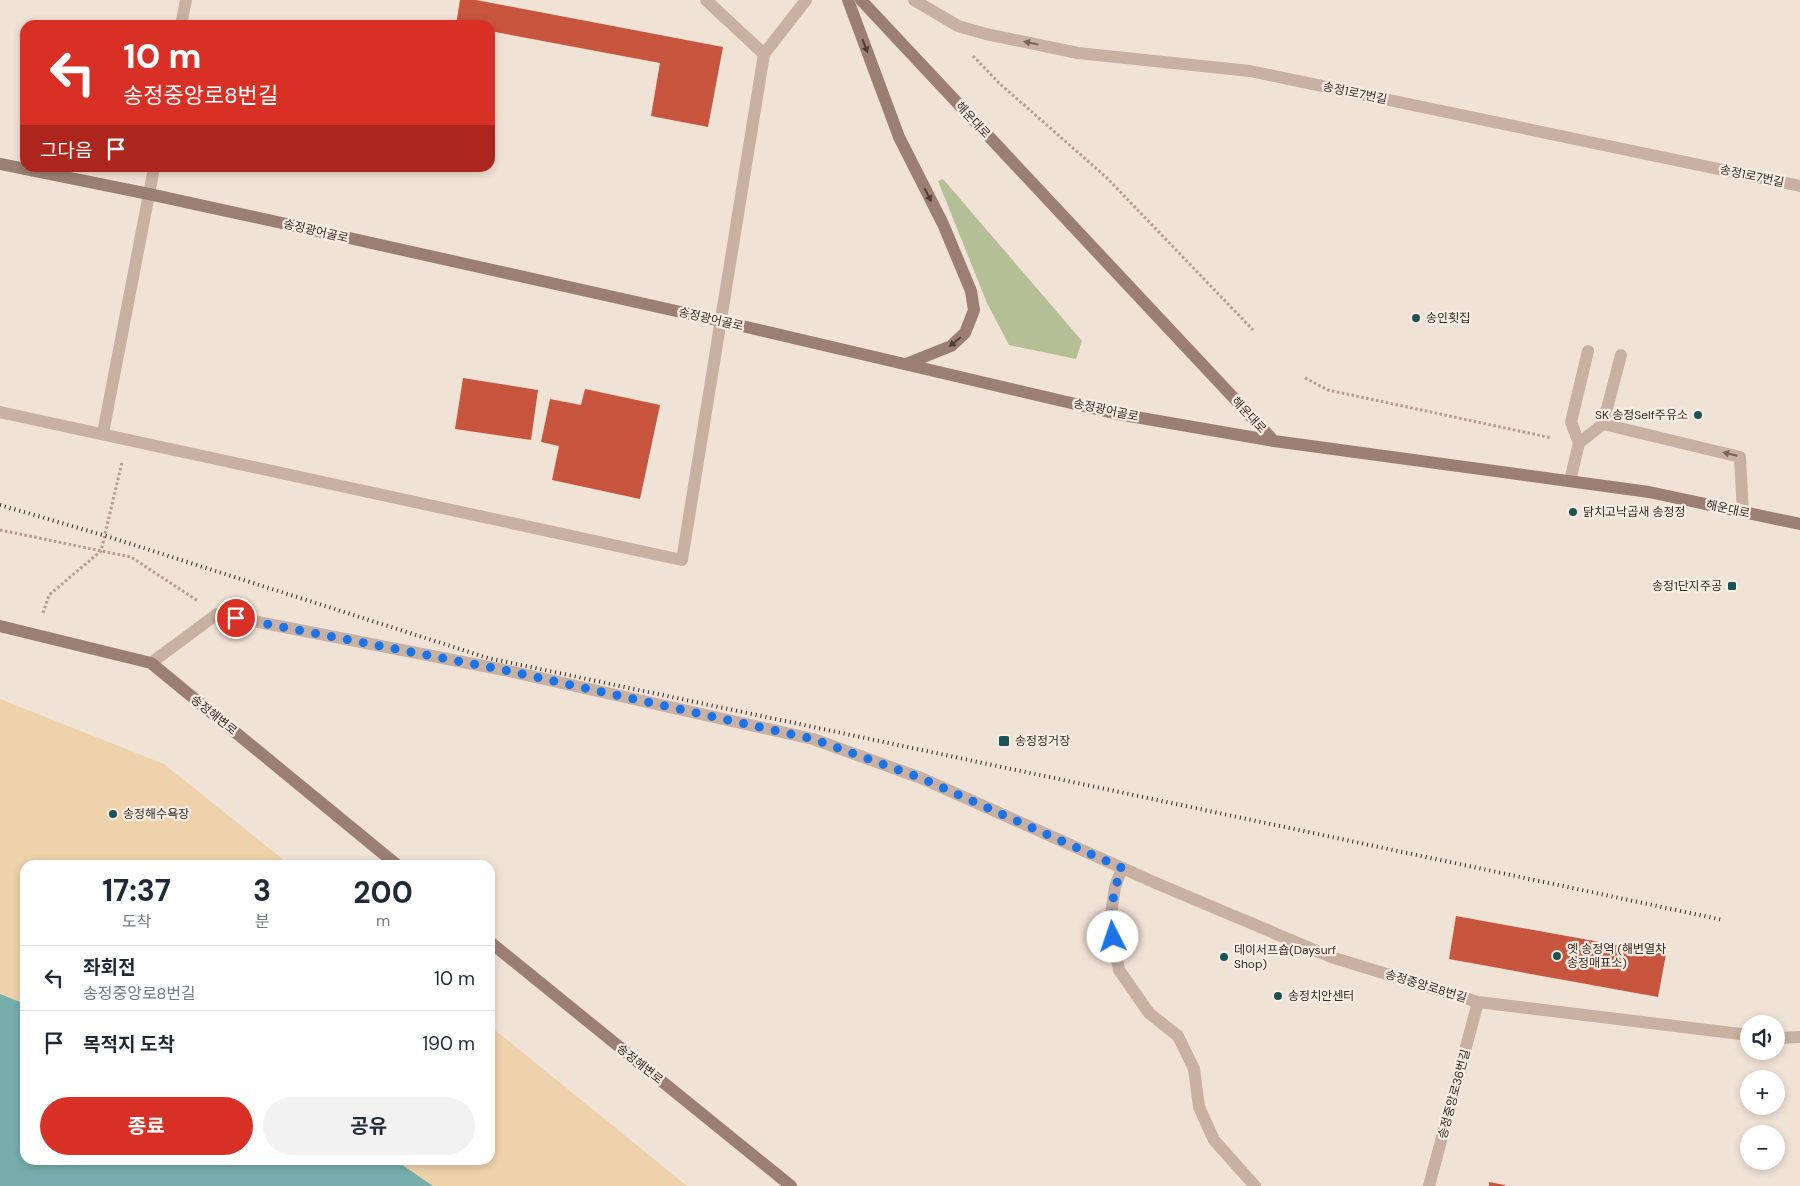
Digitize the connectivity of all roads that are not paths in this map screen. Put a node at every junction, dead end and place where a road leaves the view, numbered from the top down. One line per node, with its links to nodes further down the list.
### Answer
1 (186, 0): 7 (street)
2 (706, 0): 8 (street)
3 (806, 0): 8 (street)
4 (848, 0): 18 (main road, one-way to 18)
5 (861, 0): 22 (main road, 해운대로)
6 (914, 0): 13 (street, 송정1로7번길, one-way to 6)
7 (182, 20)
8 (764, 54): 15 (street)
9 (0, 164): 10 (main road, 송정광어골로)
10 (20, 168)
11 (40, 172): 14 (main road, 송정광어골로)
12 (153, 172): 14 (street)
13 (1800, 186)
14 (149, 194): 15 (main road, 송정광어골로); 21 (street)
15 (721, 321): 18 (main road, 송정광어골로); 21 (street)
16 (1588, 351): 23 (street)
17 (1621, 355): 20 (street)
18 (906, 364): 22 (main road, 송정광어골로)
19 (0, 412): 21 (street)
20 (1603, 424): 23 (street); 25 (street, one-way to 20)
21 (102, 433)
22 (1274, 441): 24 (main road, 해운대로)
23 (1579, 443): 24 (street)
24 (1570, 481): 25 (main road, 해운대로)
25 (1743, 512): 26 (main road, 해운대로)
26 (1800, 524)
27 (0, 626): 28 (main road, 송정해변로)
28 (151, 663): 29 (main road, 송정해변로); 30 (street, 송정중앙로8번길)
29 (391, 860)
30 (1122, 868): 32 (street, 송정중앙로8번길); 37 (street)
31 (495, 946): 36 (main road, 송정해변로)
32 (1478, 1002): 33 (street, 송정중앙로8번길); 38 (street, 송정중앙로36번길)
33 (1740, 1033)
34 (1800, 1037): 35 (street)
35 (1785, 1038)
36 (791, 1186)
37 (1255, 1186)
38 (1429, 1186)

